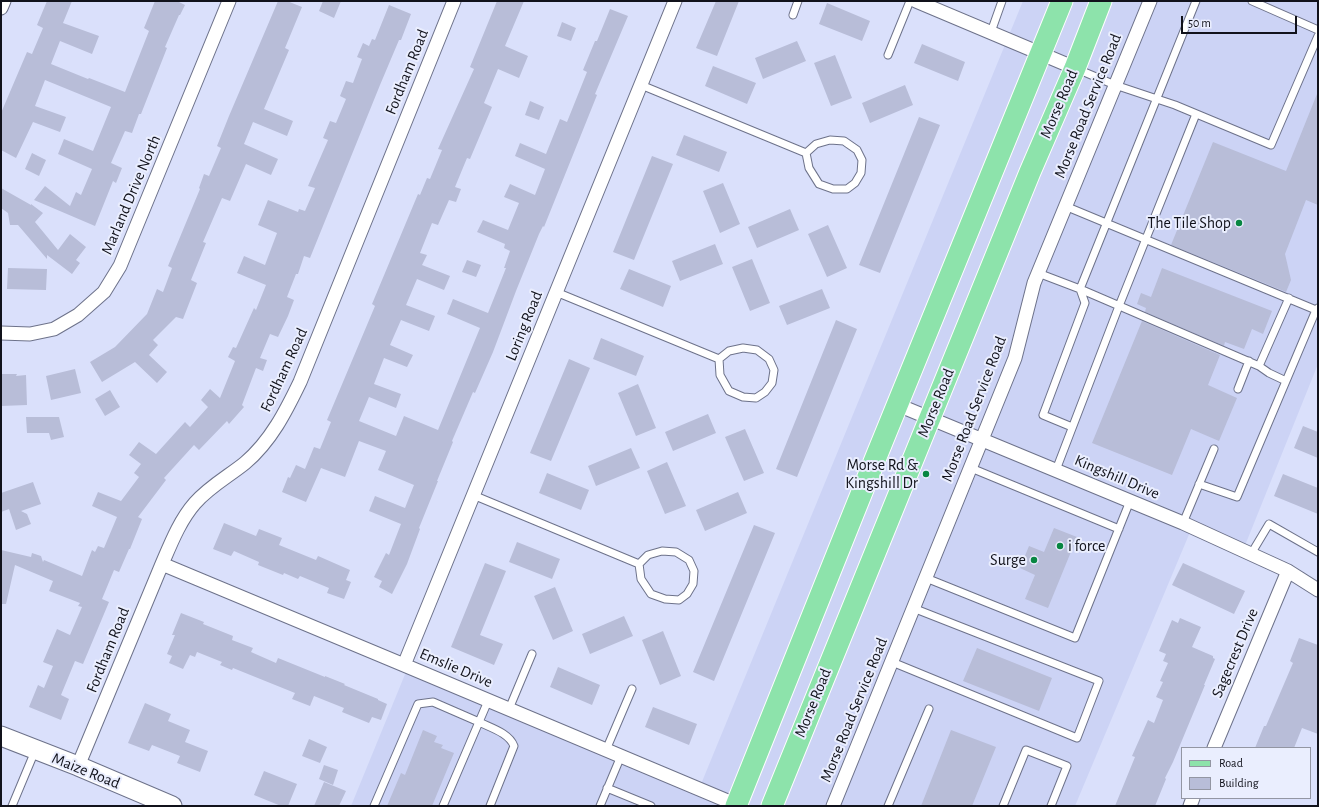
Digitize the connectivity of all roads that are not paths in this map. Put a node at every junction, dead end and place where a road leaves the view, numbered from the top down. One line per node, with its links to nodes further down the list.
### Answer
1 (4, 1): 14 (street)
2 (229, 1): 36 (street, Marland Drive North)
3 (454, 1): 56 (street, Fordham Road)
4 (675, 1): 22 (street, Loring Road)
5 (798, 1): 15 (lane)
6 (910, 1): 20 (lane)
7 (916, 1): 17 (street)
8 (1002, 1): 17 (lane)
9 (1062, 1): 19 (main road, Morse Road)
10 (1101, 1): 21 (main road, Morse Road)
11 (1150, 1): 23 (street, Morse Road Service Road)
12 (1196, 1): 24 (lane)
13 (1252, 1): 16 (lane)
14 (1, 8)
15 (793, 15)
16 (1318, 30)
17 (991, 32): 19 (street)
18 (1318, 36): 25 (lane)
19 (1040, 54): 21 (street); 42 (main road, Morse Road)
20 (888, 55)
21 (1075, 68): 23 (lane); 43 (main road, Morse Road)
22 (641, 85): 26 (lane); 32 (street, Loring Road)
23 (1116, 85): 24 (lane); 27 (street, Morse Road Service Road)
24 (1156, 98): 25 (lane); 28 (lane)
25 (1196, 114): 29 (lane)
26 (806, 153): 26 (lane)
27 (1066, 206): 28 (lane); 30 (street, Morse Road Service Road)
28 (1106, 223): 29 (lane); 31 (lane)
29 (1145, 240): 33 (lane); 34 (lane)
30 (1038, 274): 31 (lane); 45 (street, Morse Road Service Road)
31 (1080, 290): 34 (lane); 44 (lane)
32 (556, 292): 37 (lane); 50 (street, Loring Road)
33 (1289, 298): 35 (lane); 39 (lane)
34 (1119, 306): 38 (lane); 44 (lane)
35 (1317, 309): 40 (lane)
36 (1, 334)
37 (718, 359): 37 (lane)
38 (1249, 361): 39 (lane); 41 (lane)
39 (1259, 366): 40 (lane)
40 (1286, 381): 49 (lane)
41 (1238, 388)
42 (898, 405): 43 (street, Kingshill Drive); 84 (main road, Morse Road)
43 (930, 418): 45 (street, Kingshill Drive); 85 (main road, Morse Road)
44 (1072, 426): 48 (lane)
45 (982, 439): 47 (street, Morse Road Service Road); 48 (street, Kingshill Drive)
46 (1214, 449): 49 (lane)
47 (971, 468): 53 (lane); 59 (street, Morse Road Service Road)
48 (1056, 470): 51 (street, Kingshill Drive)
49 (1199, 484): 52 (lane)
50 (473, 495): 57 (lane); 64 (street, Loring Road)
51 (1130, 501): 52 (street, Kingshill Drive); 53 (lane)
52 (1183, 523): 55 (street, Kingshill Drive)
53 (1119, 529): 59 (lane)
54 (1318, 552): 55 (lane)
55 (1251, 554): 58 (street, Kingshill Drive)
56 (162, 564): 64 (street, Emslie Drive); 75 (street, Fordham Road)
57 (639, 564): 57 (lane)
58 (1288, 571): 60 (street, Kingshill Drive); 71 (street, Sagecrest Drive)
59 (926, 578): 61 (street, Morse Road Service Road)
60 (1318, 590)
61 (913, 608): 63 (street, Morse Road Service Road); 63 (lane)
62 (532, 654): 67 (lane)
63 (892, 662): 86 (street, Morse Road Service Road)
64 (404, 665): 66 (street, Emslie Drive)
65 (632, 689): 73 (lane)
66 (488, 701): 67 (street, Emslie Drive); 69 (lane)
67 (509, 709): 73 (street, Emslie Drive)
68 (929, 709): 87 (lane)
69 (479, 722): 79 (lane); 80 (lane); 81 (lane)
70 (1, 736): 72 (street, Maize Road)
71 (1214, 747)
72 (35, 750): 75 (street, Maize Road); 77 (lane)
73 (606, 750): 74 (street, Emslie Drive)
74 (621, 756): 76 (lane); 84 (street, Emslie Drive)
75 (78, 766): 78 (street, Maize Road)
76 (608, 788): 82 (lane); 83 (lane)
77 (12, 806)
78 (172, 806)
79 (374, 806)
80 (443, 806)
81 (490, 806)
82 (600, 806)
83 (651, 806)
84 (736, 806)
85 (772, 806)
86 (833, 806)
87 (888, 806)
88 (1003, 806): 89 (lane)
89 (1051, 806)

